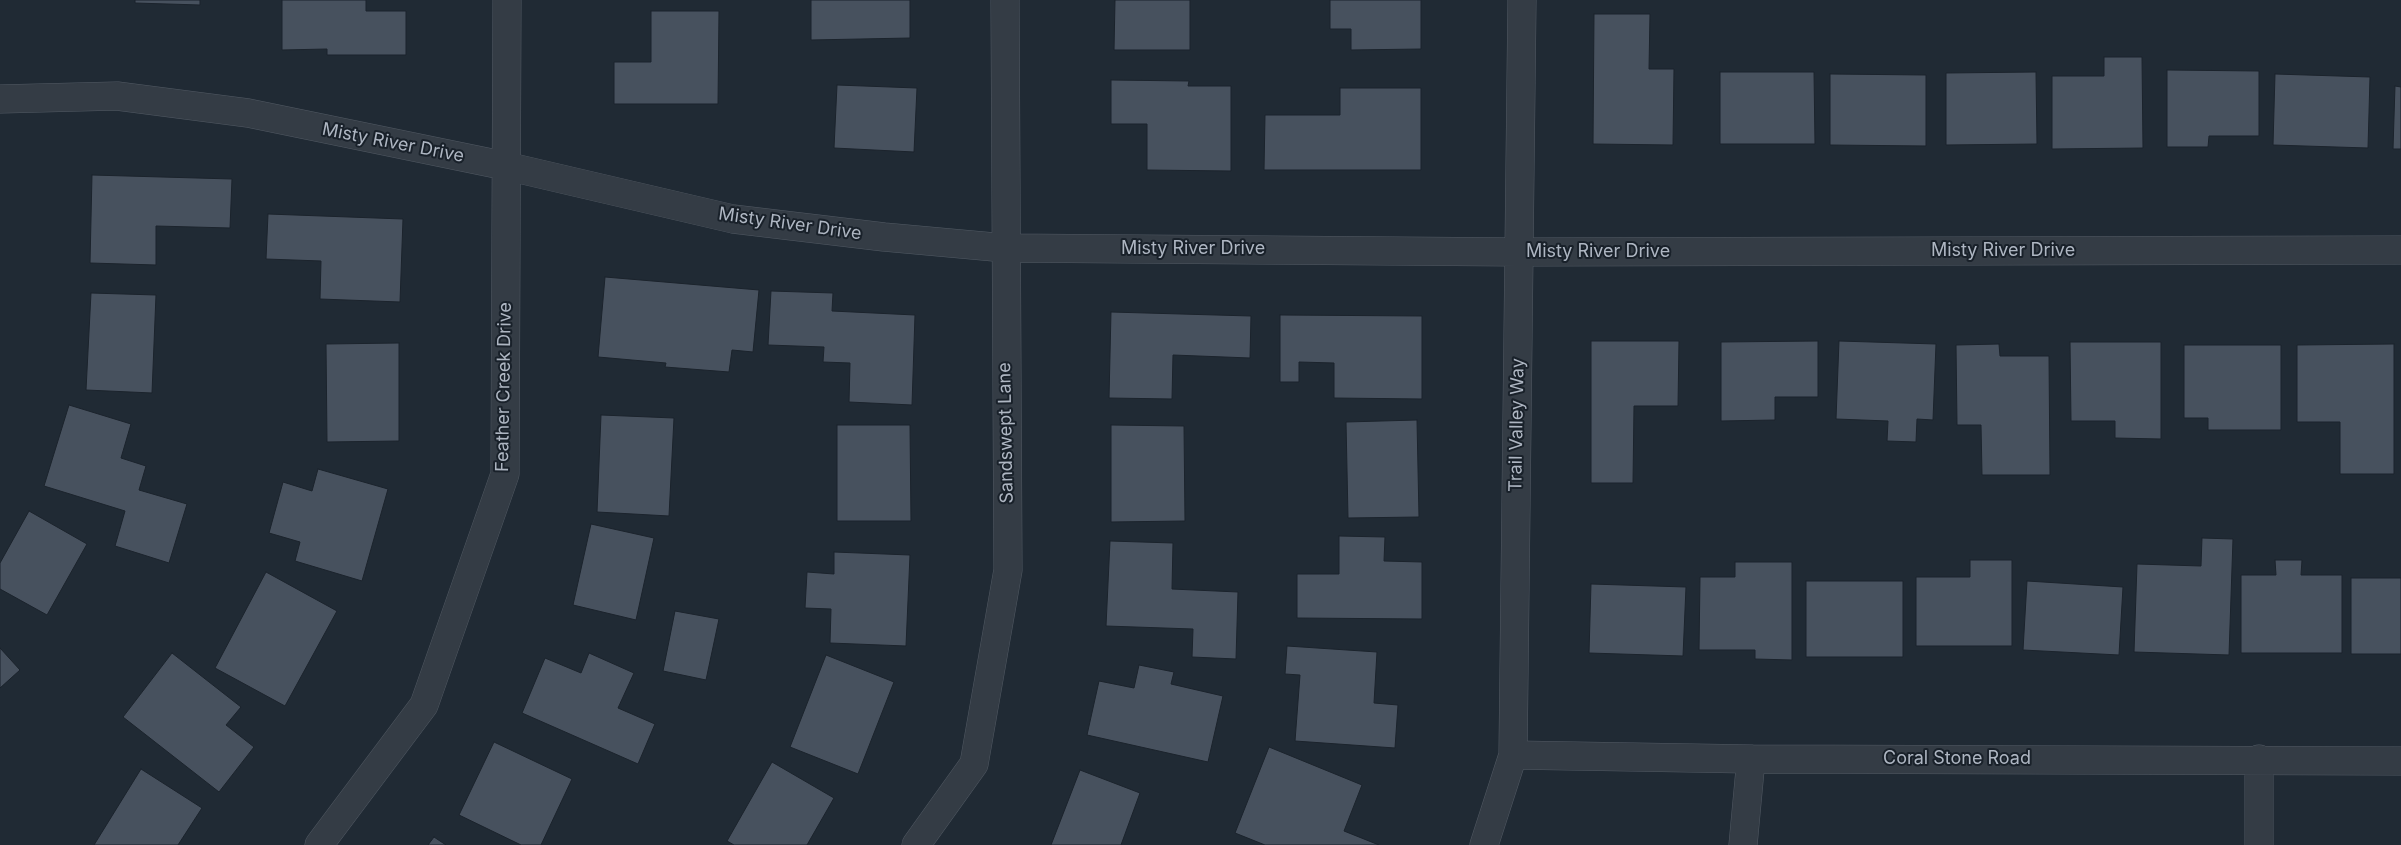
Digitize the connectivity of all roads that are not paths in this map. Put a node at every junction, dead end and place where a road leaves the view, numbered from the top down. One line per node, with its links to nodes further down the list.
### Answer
1 (507, 0): 5 (street, Feather Creek Drive)
2 (1005, 0): 6 (street, Sandswept Lane)
3 (1522, 0): 8 (street, Trail Valley Way)
4 (0, 99): 5 (street, Misty River Drive)
5 (506, 166): 6 (street, Misty River Drive); 13 (street, Feather Creek Drive)
6 (1004, 248): 8 (street, Misty River Drive); 14 (street, Sandswept Lane)
7 (2401, 250): 8 (street, Misty River Drive)
8 (1519, 252): 9 (street, Trail Valley Way)
9 (1513, 755): 10 (street, Coral Stone Road); 15 (street, Trail Valley Way)
10 (1751, 759): 11 (street, Coral Stone Road); 16 (street)
11 (2259, 759): 12 (street, Coral Stone Road); 17 (street)
12 (2401, 760)
13 (318, 845)
14 (916, 845)
15 (1484, 845)
16 (1743, 845)
17 (2259, 845)

